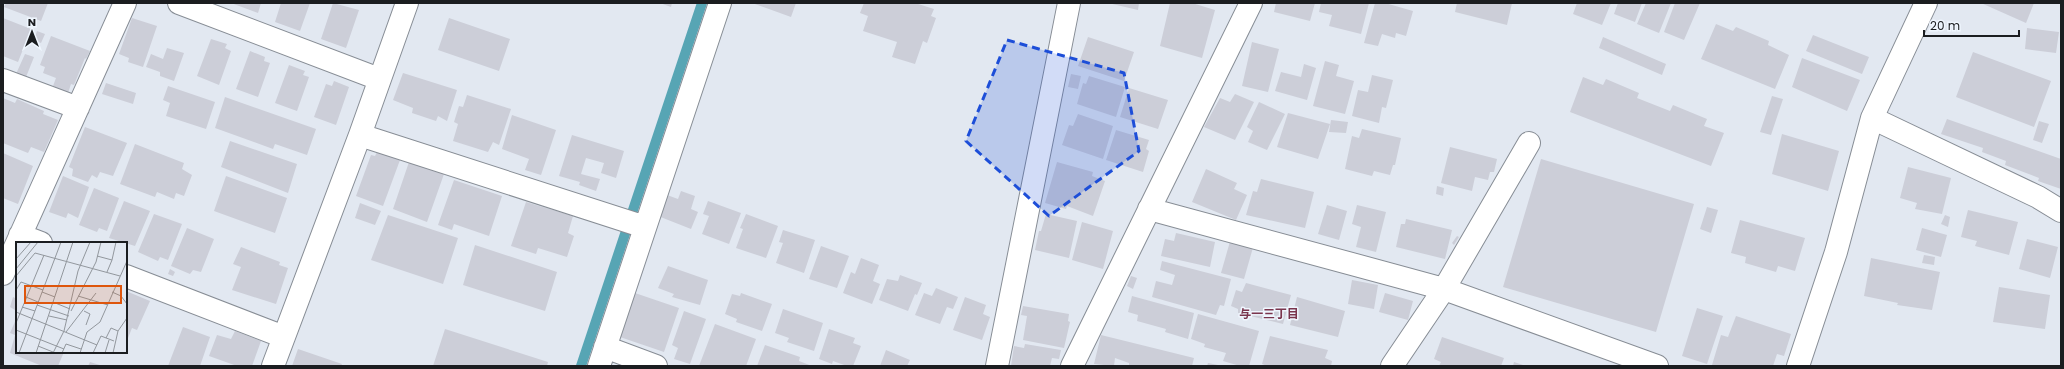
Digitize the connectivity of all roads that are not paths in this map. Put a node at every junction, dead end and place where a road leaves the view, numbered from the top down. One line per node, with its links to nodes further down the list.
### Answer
1 (125, 3): 10 (street)
2 (179, 3): 8 (street)
3 (407, 3): 8 (street)
4 (720, 3): 16 (street)
5 (1069, 3): 28 (street)
6 (1251, 3): 14 (street)
7 (1926, 3): 11 (street)
8 (379, 79): 12 (street)
9 (3, 80): 10 (street)
10 (78, 108): 17 (street)
11 (1872, 118): 15 (street); 32 (street)
12 (360, 135): 16 (street); 24 (street)
13 (1529, 143): 23 (street)
14 (1149, 208): 23 (street); 29 (street)
15 (2061, 211)
16 (645, 227): 25 (street)
17 (20, 235): 18 (street); 19 (street)
18 (17, 242)
19 (38, 242)
20 (16, 244): 21 (street)
21 (3, 274)
22 (127, 276): 24 (street)
23 (1444, 289): 30 (street); 31 (street)
24 (284, 337): 26 (street)
25 (602, 356): 27 (street)
26 (273, 366)
27 (656, 366)
28 (997, 366)
29 (1072, 366)
30 (1392, 366)
31 (1657, 366)
32 (1798, 366)

